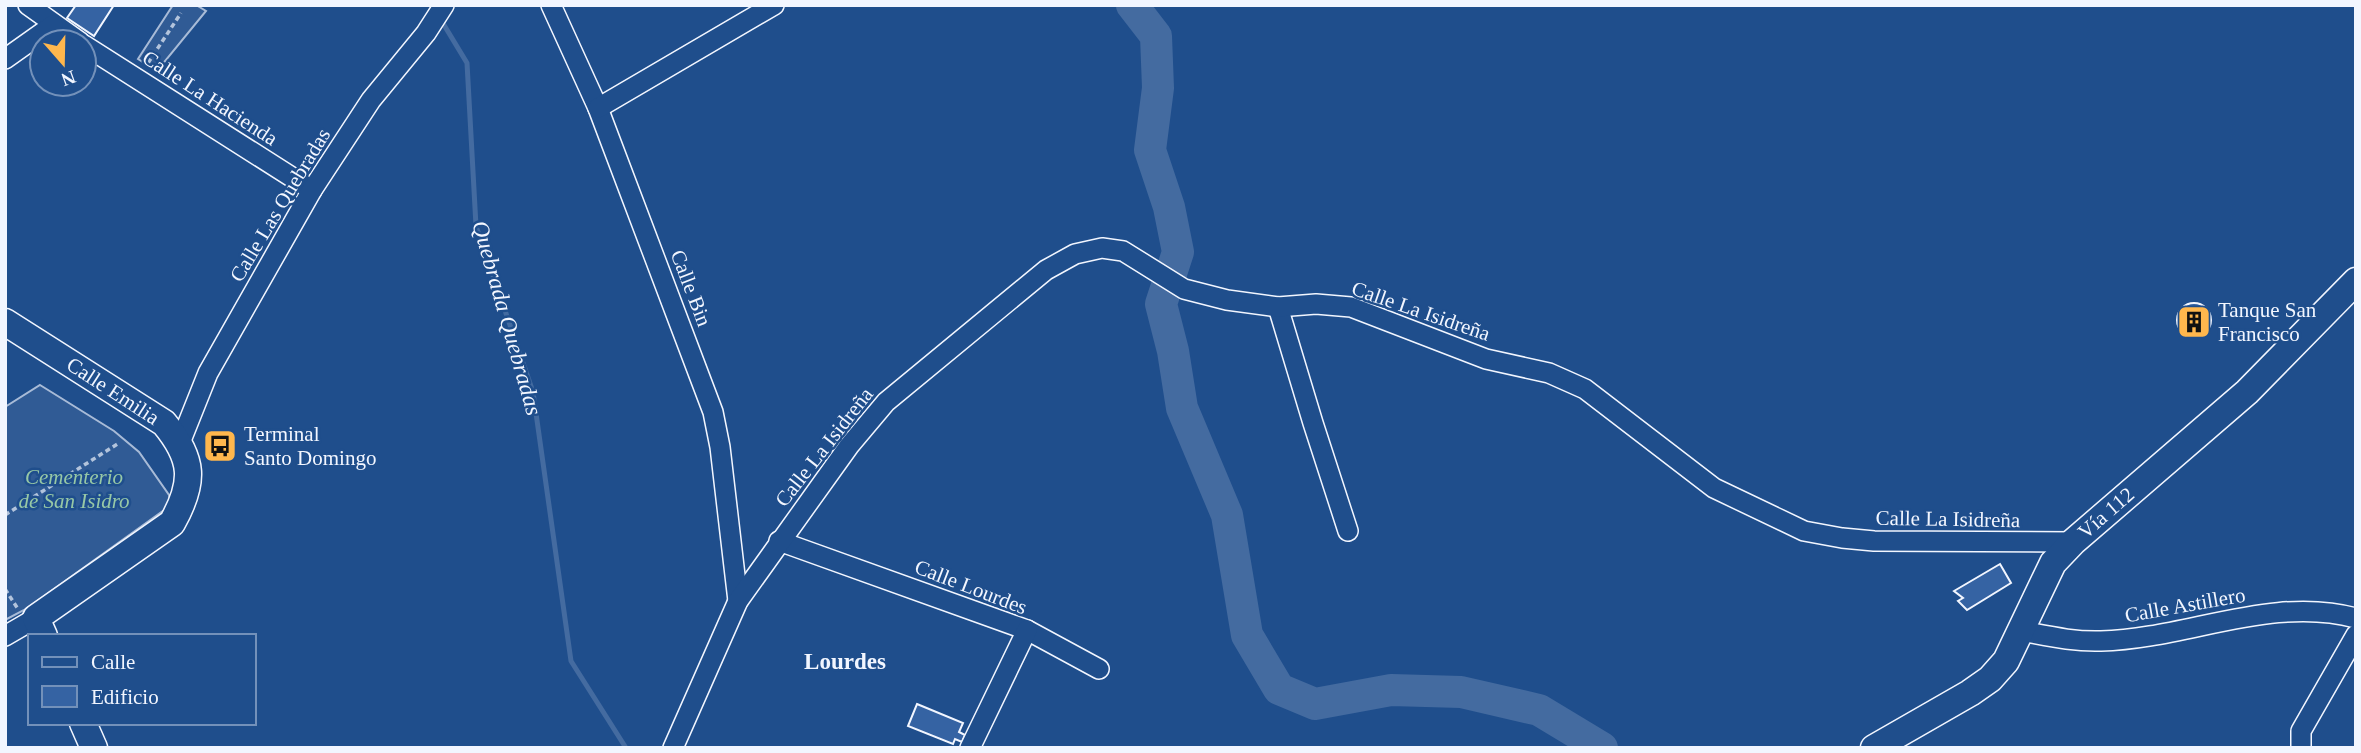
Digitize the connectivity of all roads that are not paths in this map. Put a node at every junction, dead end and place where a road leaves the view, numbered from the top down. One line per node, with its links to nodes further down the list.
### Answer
1 (28, 5): 5 (street, Calle La Hacienda)
2 (444, 5): 10 (street, Calle Las Quebradas)
3 (551, 5): 9 (street, Calle Bin)
4 (774, 5): 9 (street)
5 (53, 24): 6 (street, Calle La Hacienda); 8 (street)
6 (59, 28)
7 (98, 53): 10 (street, Calle La Hacienda)
8 (5, 60)
9 (598, 108): 18 (street, Calle Bin)
10 (312, 190): 14 (street, Calle Las Quebradas)
11 (2356, 281): 17 (main road, Vía 112)
12 (1278, 307): 15 (street); 16 (street, Calle La Isidreña); 17 (street, Calle La Isidreña)
13 (5, 322): 14 (main road, Calle Emilia)
14 (180, 443): 20 (main road)
15 (1348, 531)
16 (779, 541): 18 (street, Calle La Isidreña); 21 (street, Calle Lourdes)
17 (2073, 542): 22 (main road, Vía 112)
18 (738, 601): 28 (street, Calle La Isidreña)
19 (2356, 618): 22 (street, Calle Astillero)
20 (40, 627): 24 (street)
21 (1027, 630): 25 (street); 29 (street, Calle Lourdes)
22 (2021, 631): 30 (main road, Vía 112)
23 (2356, 635): 31 (street)
24 (5, 636)
25 (1098, 669)
26 (84, 725): 27 (main road)
27 (94, 748)
28 (673, 748)
29 (970, 748)
30 (1874, 748)
31 (2301, 748)

